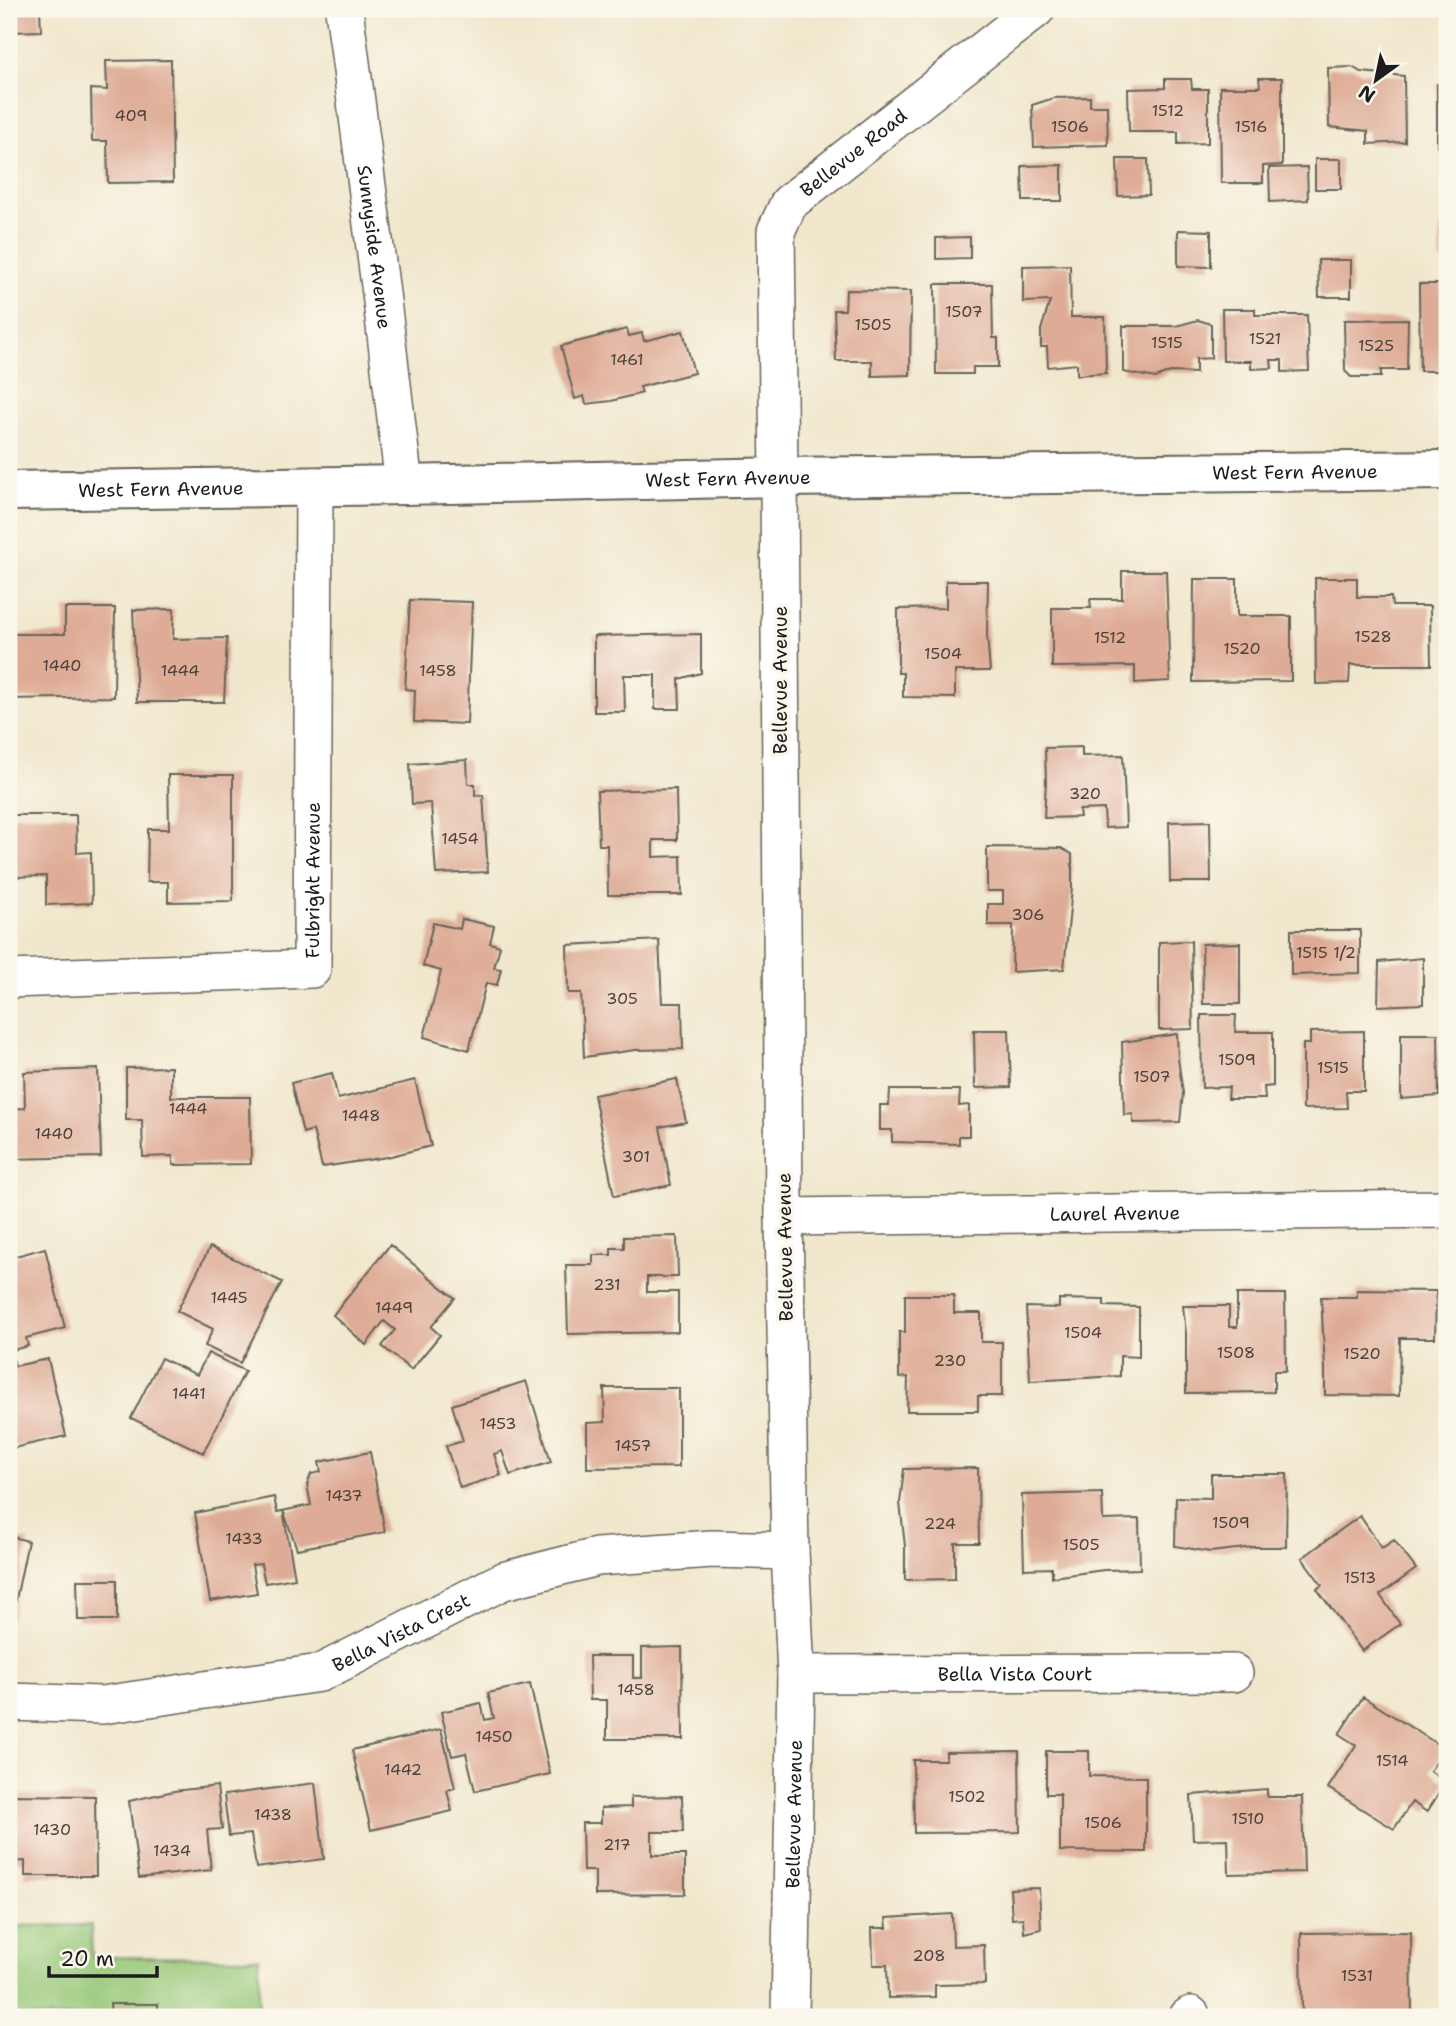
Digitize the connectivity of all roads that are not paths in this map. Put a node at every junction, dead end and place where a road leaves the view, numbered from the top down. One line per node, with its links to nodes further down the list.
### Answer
1 (344, 9): 5 (street, Sunnyside Avenue)
2 (1036, 9): 4 (street, Bellevue Road)
3 (1447, 470): 4 (street, West Fern Avenue)
4 (779, 477): 5 (street, West Fern Avenue); 10 (street, Bellevue Avenue)
5 (404, 485): 6 (street, West Fern Avenue)
6 (314, 486): 7 (street, West Fern Avenue); 8 (street, Fulbright Avenue)
7 (9, 491)
8 (9, 979)
9 (1447, 1209): 10 (street, Laurel Avenue)
10 (784, 1217): 11 (street, Bellevue Avenue)
11 (790, 1551): 13 (street, Bellevue Avenue); 14 (street, Bella Vista Crest)
12 (1234, 1673): 13 (street, Bella Vista Court)
13 (796, 1674): 15 (street, Bellevue Avenue)
14 (9, 1702)
15 (790, 2017)

